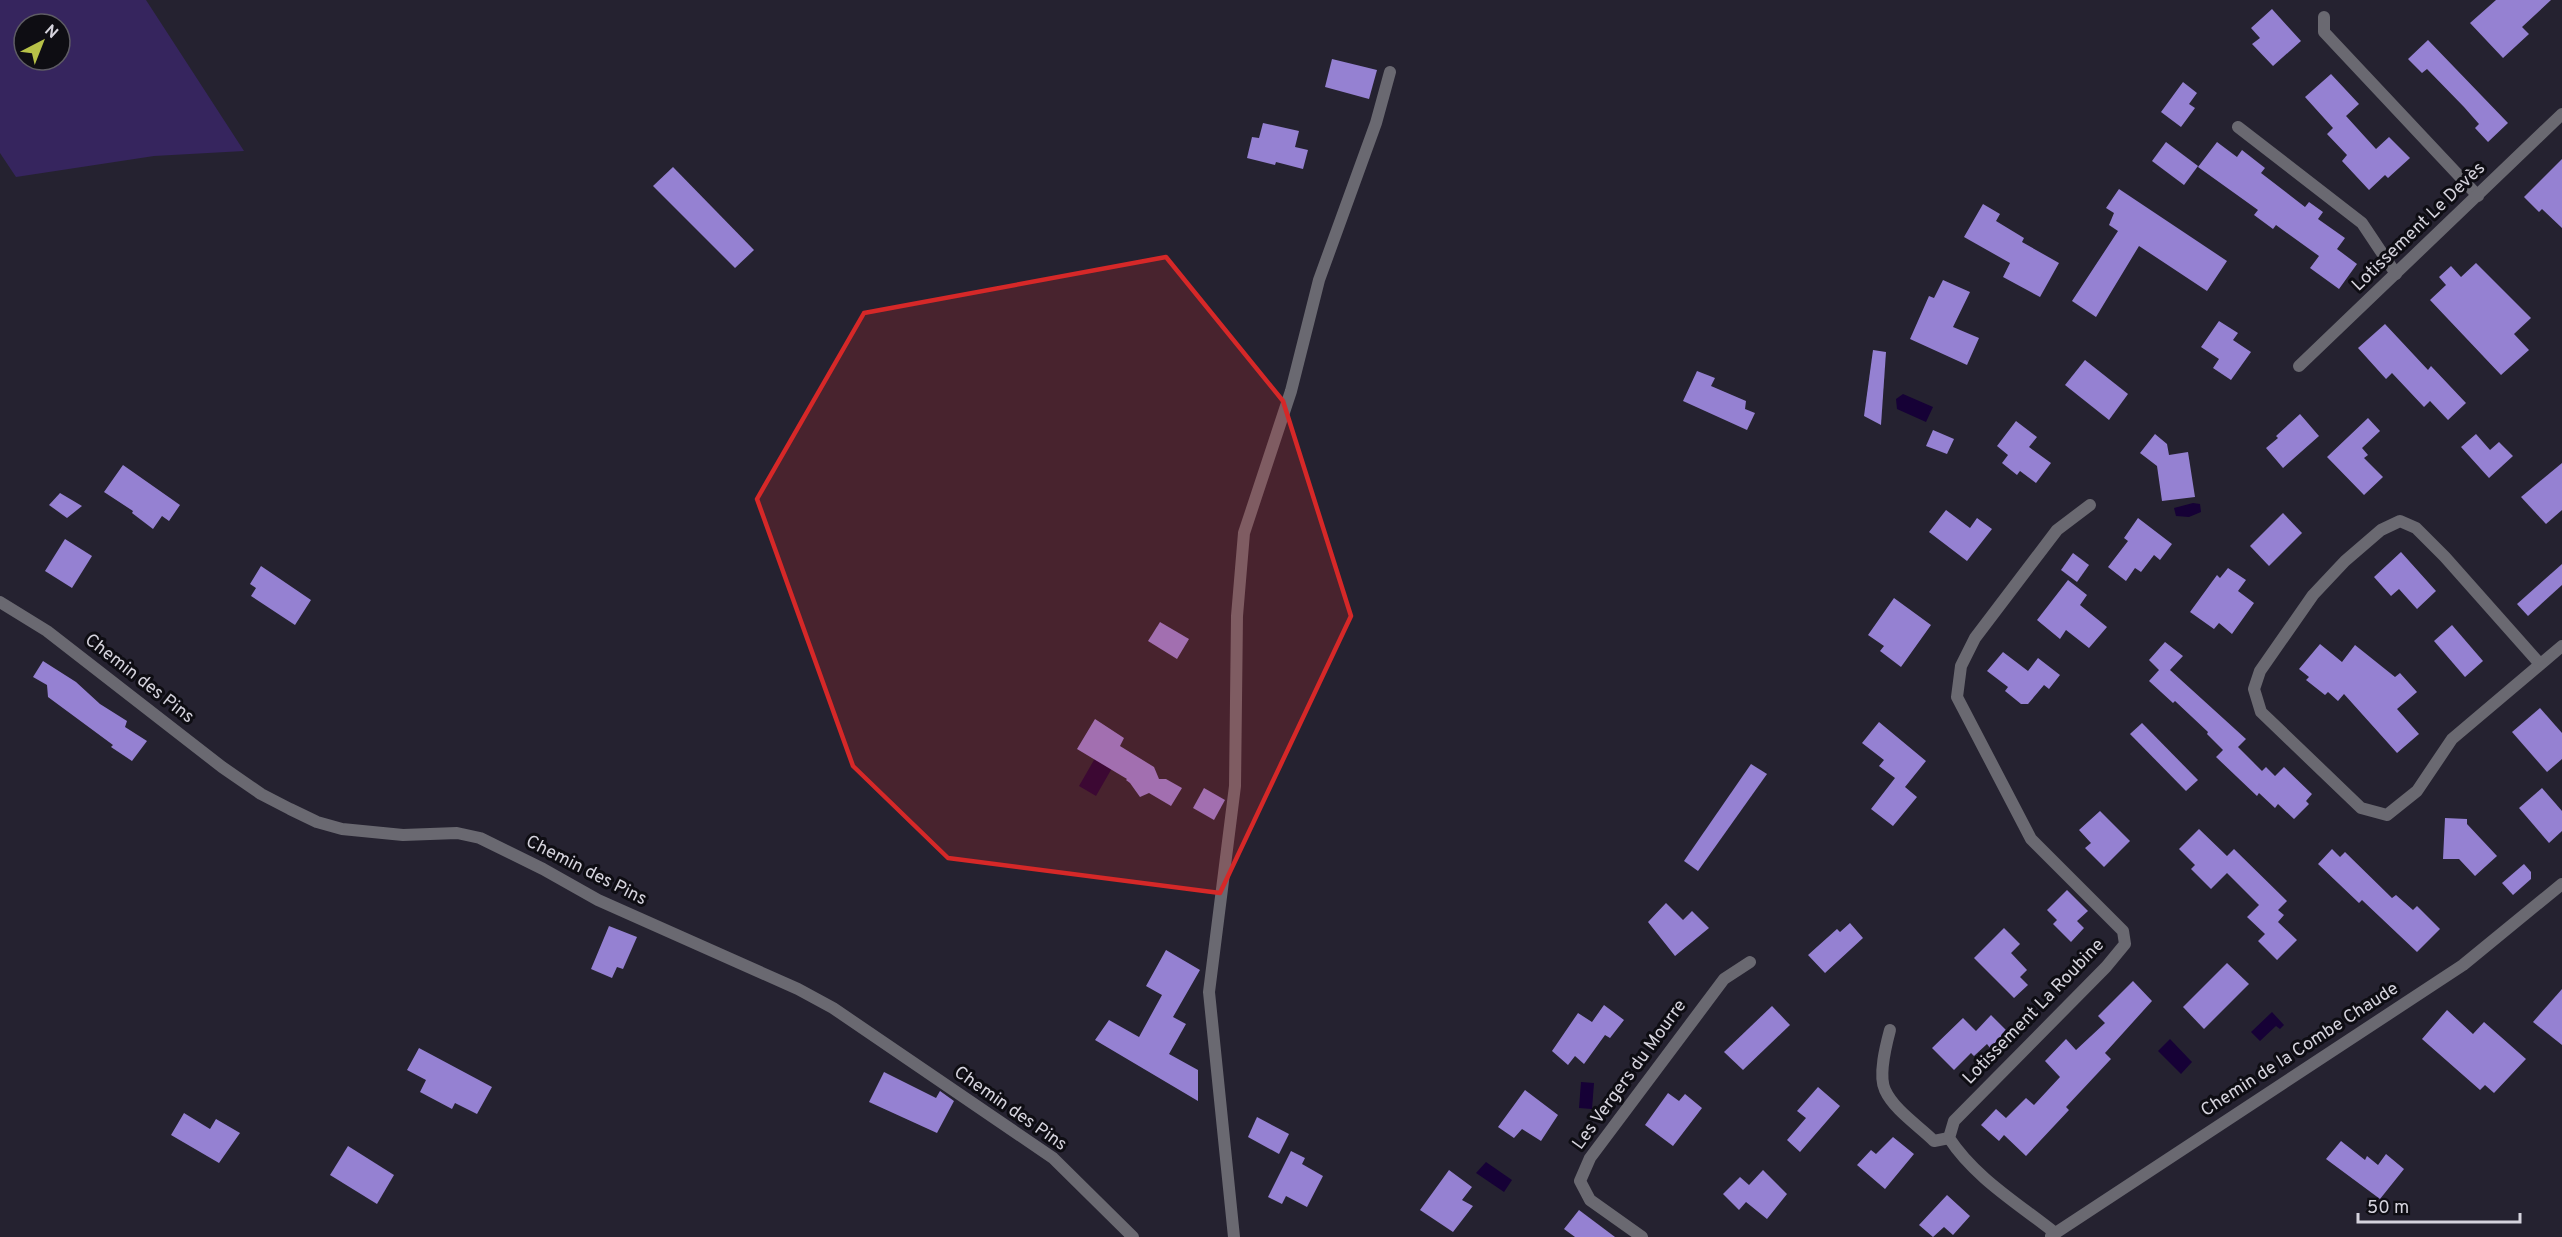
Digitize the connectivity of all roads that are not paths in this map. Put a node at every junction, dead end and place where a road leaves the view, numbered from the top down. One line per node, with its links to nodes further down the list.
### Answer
1 (2324, 17): 5 (street)
2 (1390, 72): 18 (street)
3 (2562, 114): 5 (street, Lotissement Le Devès)
4 (2238, 127): 6 (street)
5 (2478, 196): 6 (street, Lotissement Le Devès)
6 (2396, 274): 7 (street, Lotissement Le Devès)
7 (2299, 366)
8 (2090, 505): 15 (street, Lotissement La Roubine)
9 (0, 602): 17 (street, Chemin des Pins)
10 (2562, 646): 11 (street)
11 (2540, 664): 11 (street)
12 (2562, 884): 16 (street, Chemin de la Combe Chaude)
13 (1750, 962): 19 (street, Les Vergers du Mourre)
14 (1890, 1030): 15 (street)
15 (1949, 1138): 16 (street)
16 (2053, 1235)
17 (1132, 1237)
18 (1234, 1237)
19 (1642, 1237)

